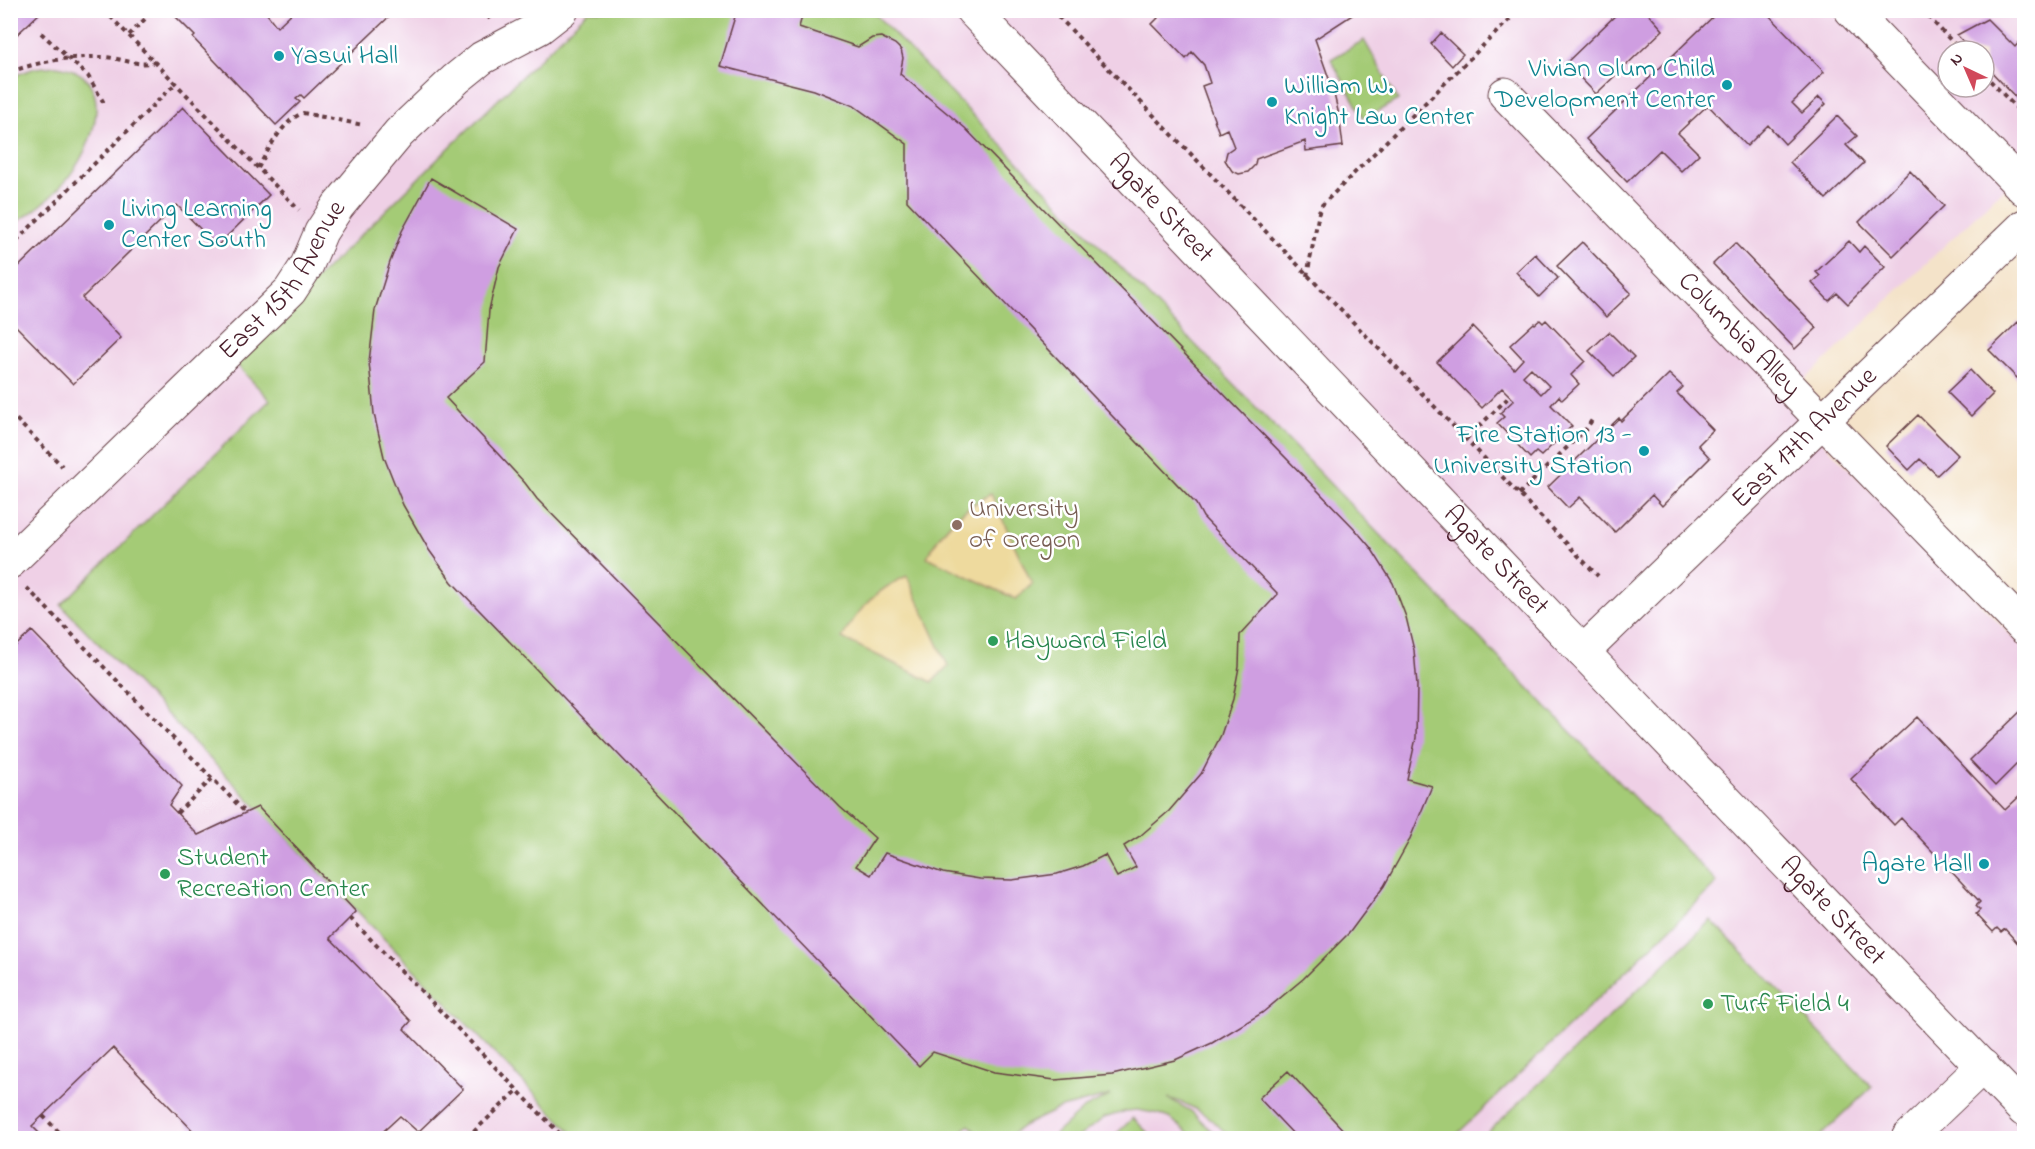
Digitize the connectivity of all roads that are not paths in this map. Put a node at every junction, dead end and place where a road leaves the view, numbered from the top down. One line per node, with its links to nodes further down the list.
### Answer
1 (562, 10): 8 (street, East 15th Avenue)
2 (972, 10): 10 (street, Agate Street)
3 (1851, 10): 5 (street)
4 (1504, 94): 7 (street, Columbia Alley)
5 (2025, 189)
6 (2025, 225): 7 (street, East 17th Avenue)
7 (1824, 421): 9 (street, Columbia Alley); 10 (street, East 17th Avenue)
8 (19, 575)
9 (2025, 628)
10 (1583, 652): 11 (street, Agate Street)
11 (1983, 1066): 12 (street, Agate Street); 13 (street)
12 (2025, 1110)
13 (1908, 1138)

